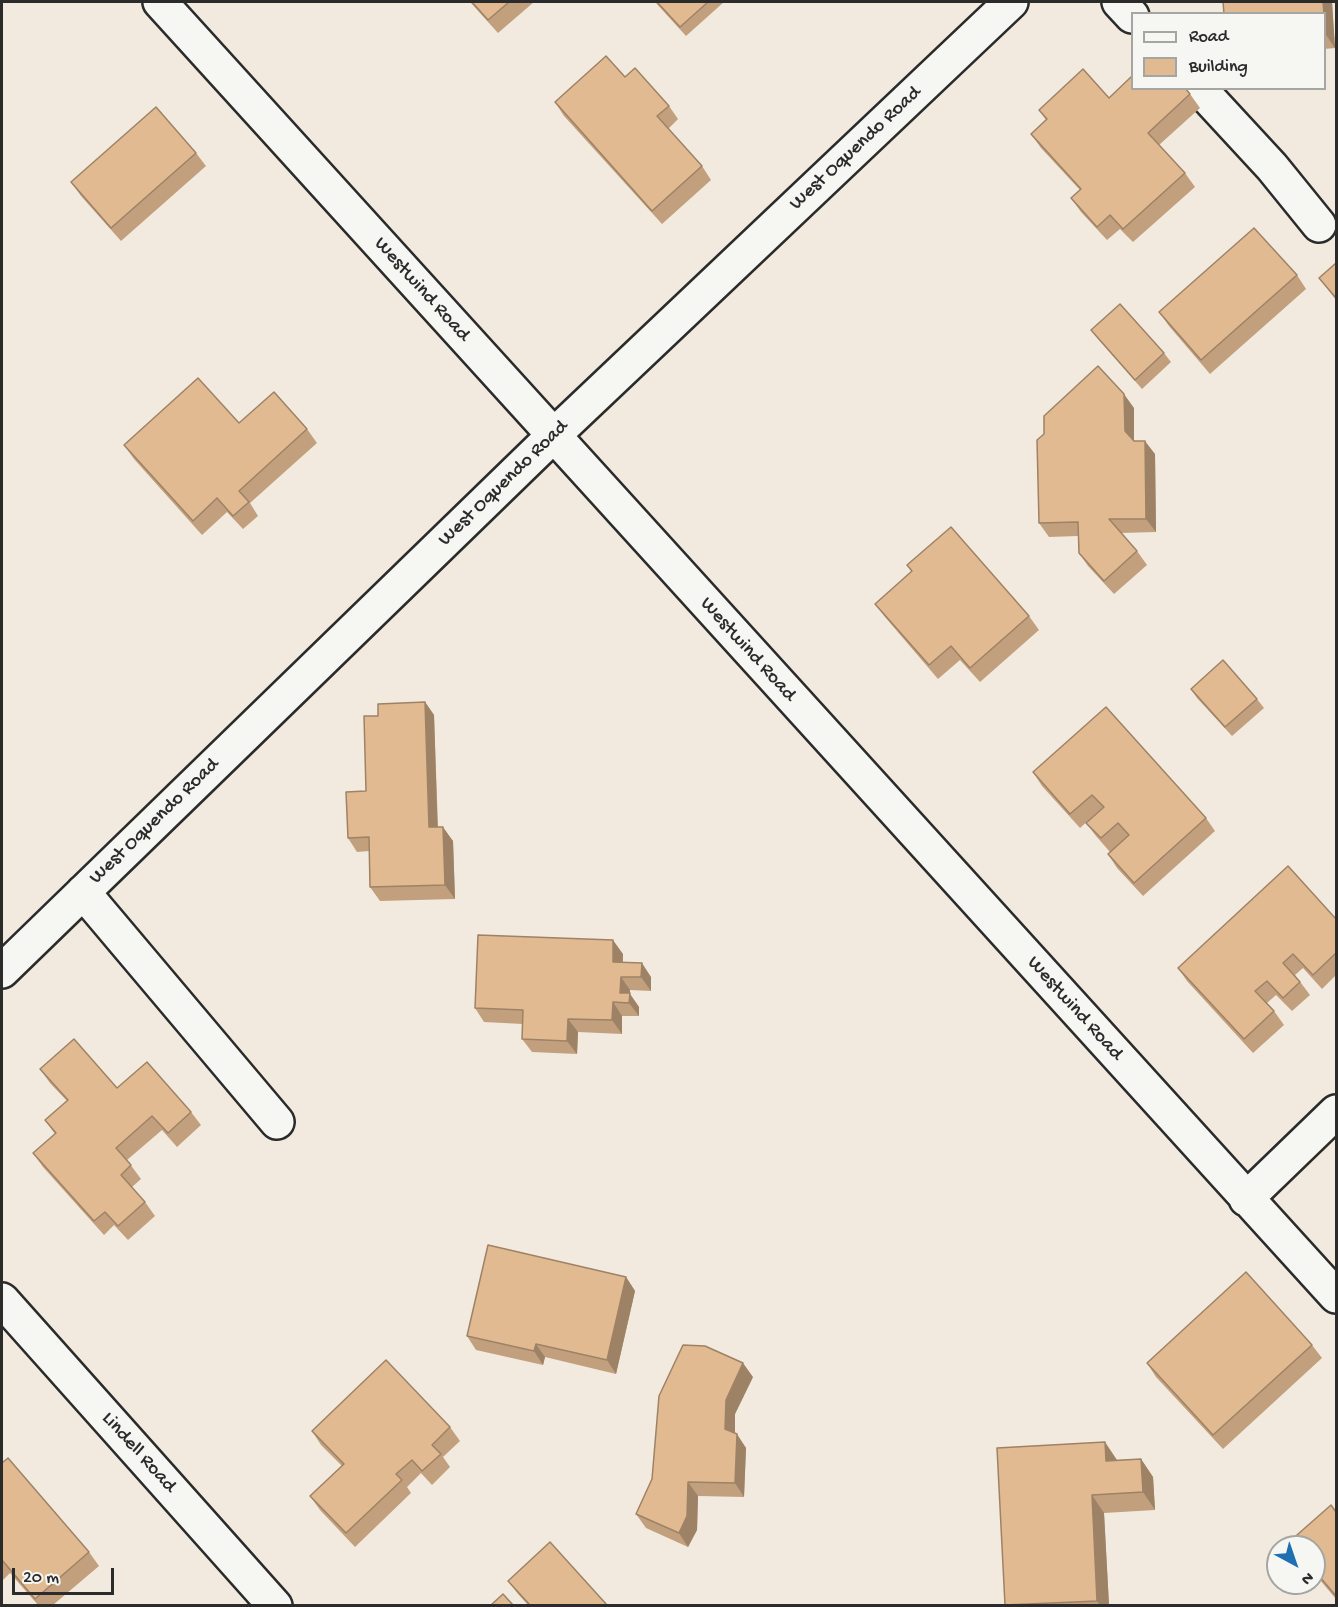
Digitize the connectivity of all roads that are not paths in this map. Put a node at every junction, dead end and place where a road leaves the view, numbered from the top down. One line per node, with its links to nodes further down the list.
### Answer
1 (160, 2): 7 (street, Westwind Road)
2 (1011, 2): 7 (street, West Oquendo Road)
3 (1119, 2): 4 (street)
4 (1131, 15)
5 (1201, 90): 6 (street)
6 (1319, 225)
7 (553, 436): 8 (street, West Oquendo Road); 12 (street, Westwind Road)
8 (83, 892): 9 (street, West Oquendo Road); 11 (street)
9 (2, 971)
10 (1336, 1112): 12 (street)
11 (277, 1122)
12 (1246, 1199): 13 (street, Westwind Road)
13 (1336, 1296)
14 (2, 1300): 15 (street, Lindell Road)
15 (275, 1605)

